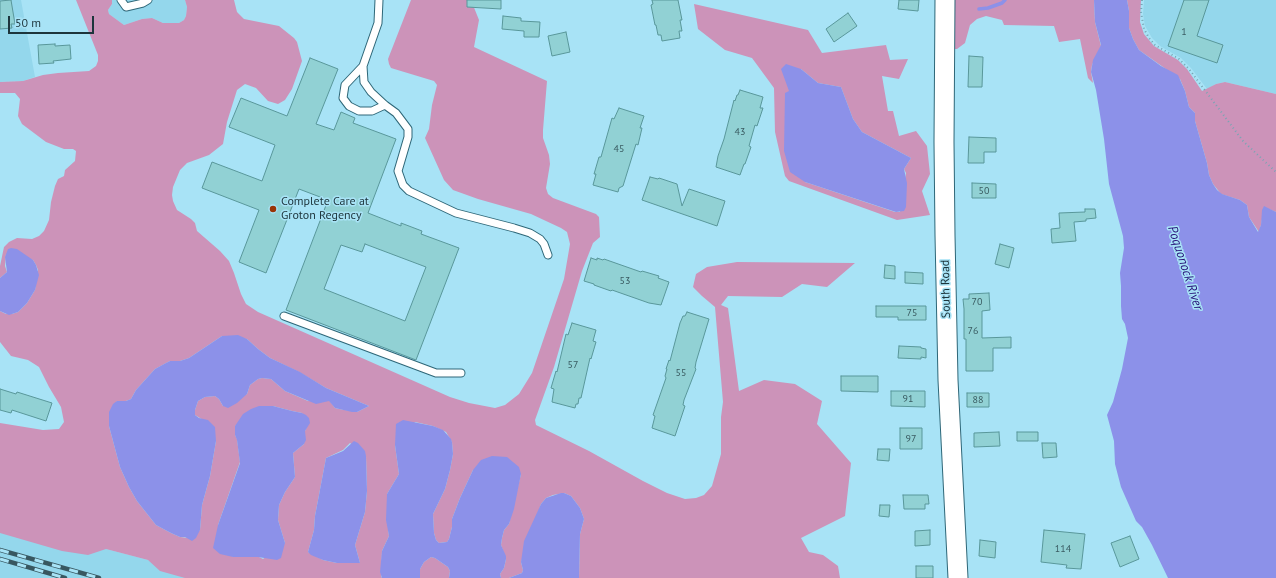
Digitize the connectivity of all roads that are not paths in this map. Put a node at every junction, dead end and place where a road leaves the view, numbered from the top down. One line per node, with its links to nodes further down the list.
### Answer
1 (121, 0): 4 (lane)
2 (379, 0): 5 (lane)
3 (945, 0): 10 (main road, South Road)
4 (145, 1)
5 (363, 66): 6 (lane); 6 (lane)
6 (385, 105): 7 (lane)
7 (548, 255)
8 (284, 316): 9 (lane)
9 (461, 373)
10 (958, 578)

